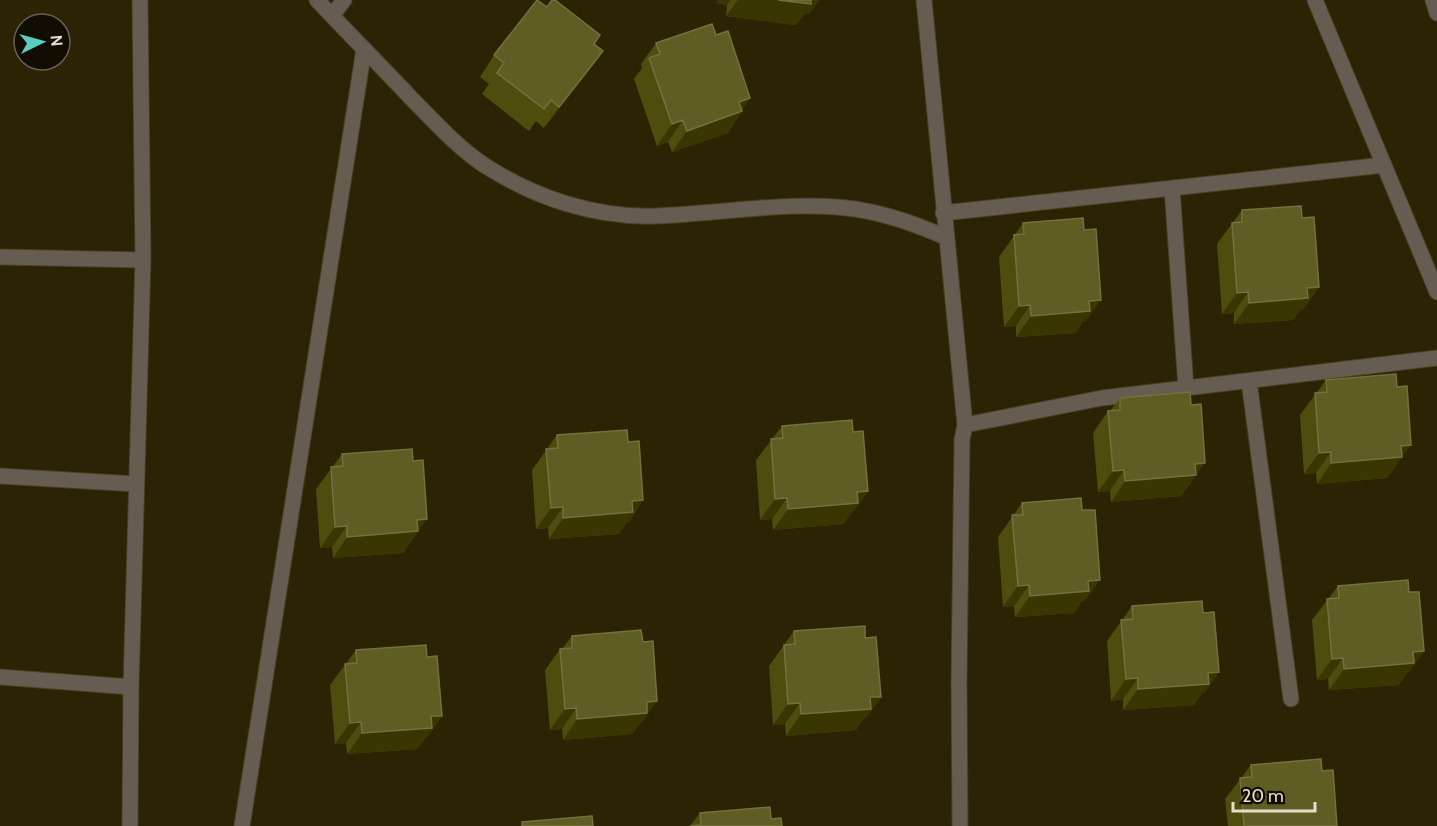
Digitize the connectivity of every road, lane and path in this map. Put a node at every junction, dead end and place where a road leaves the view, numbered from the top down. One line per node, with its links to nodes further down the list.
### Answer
1 (140, 0): 15 (street)
2 (317, 0): 8 (street)
3 (344, 0): 8 (street)
4 (924, 0): 12 (street)
5 (1315, 0): 10 (street)
6 (1433, 0): 7 (street)
7 (1437, 13)
8 (332, 16): 9 (street)
9 (364, 49): 13 (street); 27 (street)
10 (1384, 165): 11 (street); 16 (street)
11 (1172, 188): 12 (street); 19 (street)
12 (943, 213): 13 (street)
13 (945, 237): 20 (street)
14 (0, 257): 15 (street)
15 (143, 260): 22 (street)
16 (1437, 292)
17 (1437, 358): 18 (street)
18 (1249, 381): 19 (street); 25 (street)
19 (1186, 388): 20 (street)
20 (965, 425): 28 (street)
21 (0, 476): 22 (street)
22 (136, 484): 24 (street)
23 (0, 677): 24 (street)
24 (131, 687): 26 (street)
25 (1291, 699)
26 (130, 826)
27 (242, 826)
28 (960, 826)

